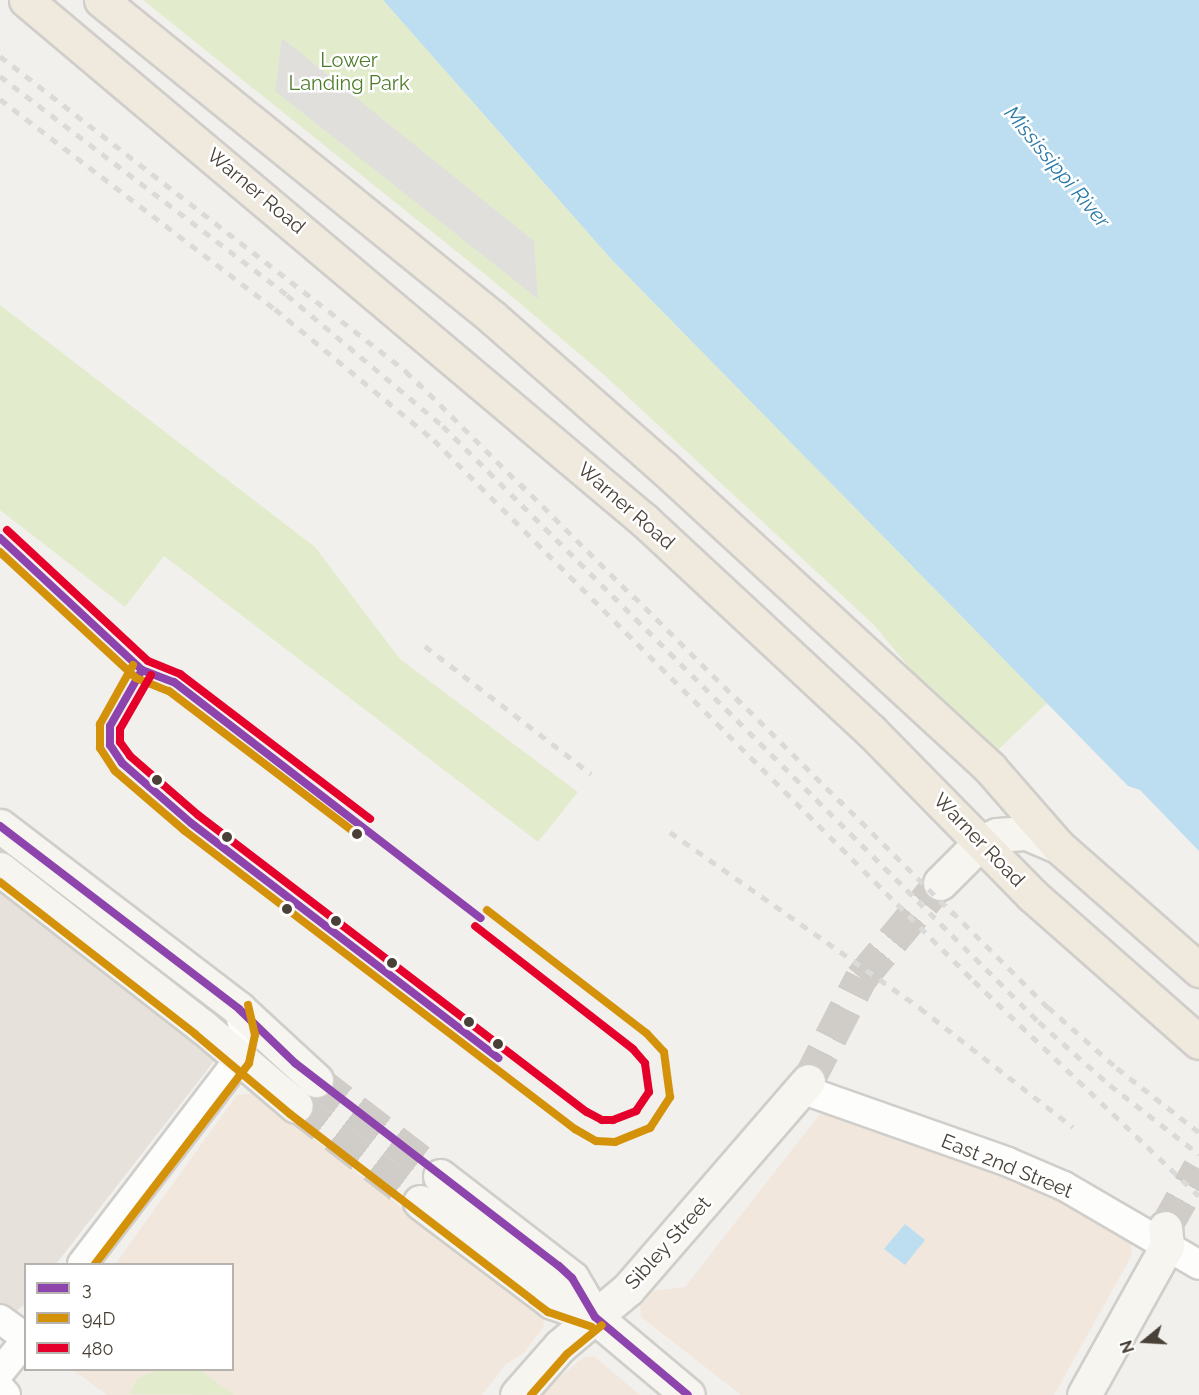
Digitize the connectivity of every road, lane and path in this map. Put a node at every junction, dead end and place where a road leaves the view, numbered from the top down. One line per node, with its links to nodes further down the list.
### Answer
1 (26, 0): 4 (highway, Warner Road)
2 (101, 0): 5 (highway)
3 (0, 826): 9 (main road)
4 (981, 842): 5 (main road); 7 (main road); 10 (highway, Warner Road)
5 (1058, 846): 8 (highway)
6 (0, 869): 11 (main road)
7 (940, 883)
8 (1199, 970)
9 (239, 1009): 11 (street); 12 (main road)
10 (1199, 1042)
11 (240, 1058): 14 (main road); 18 (street)
12 (316, 1080)
13 (806, 1085): 17 (street, East 2nd Street); 19 (main road, Sibley Street)
14 (296, 1106)
15 (440, 1176): 19 (main road)
16 (420, 1202): 19 (main road)
17 (1179, 1244): 28 (main road)
18 (83, 1263)
19 (595, 1317): 26 (main road, Sibley Street); 27 (main road)
20 (0, 1320): 21 (street)
21 (24, 1338)
22 (24, 1342): 23 (street)
23 (0, 1372)
24 (0, 1388): 25 (street)
25 (6, 1395)
26 (517, 1395)
27 (688, 1395)
28 (1084, 1395)

